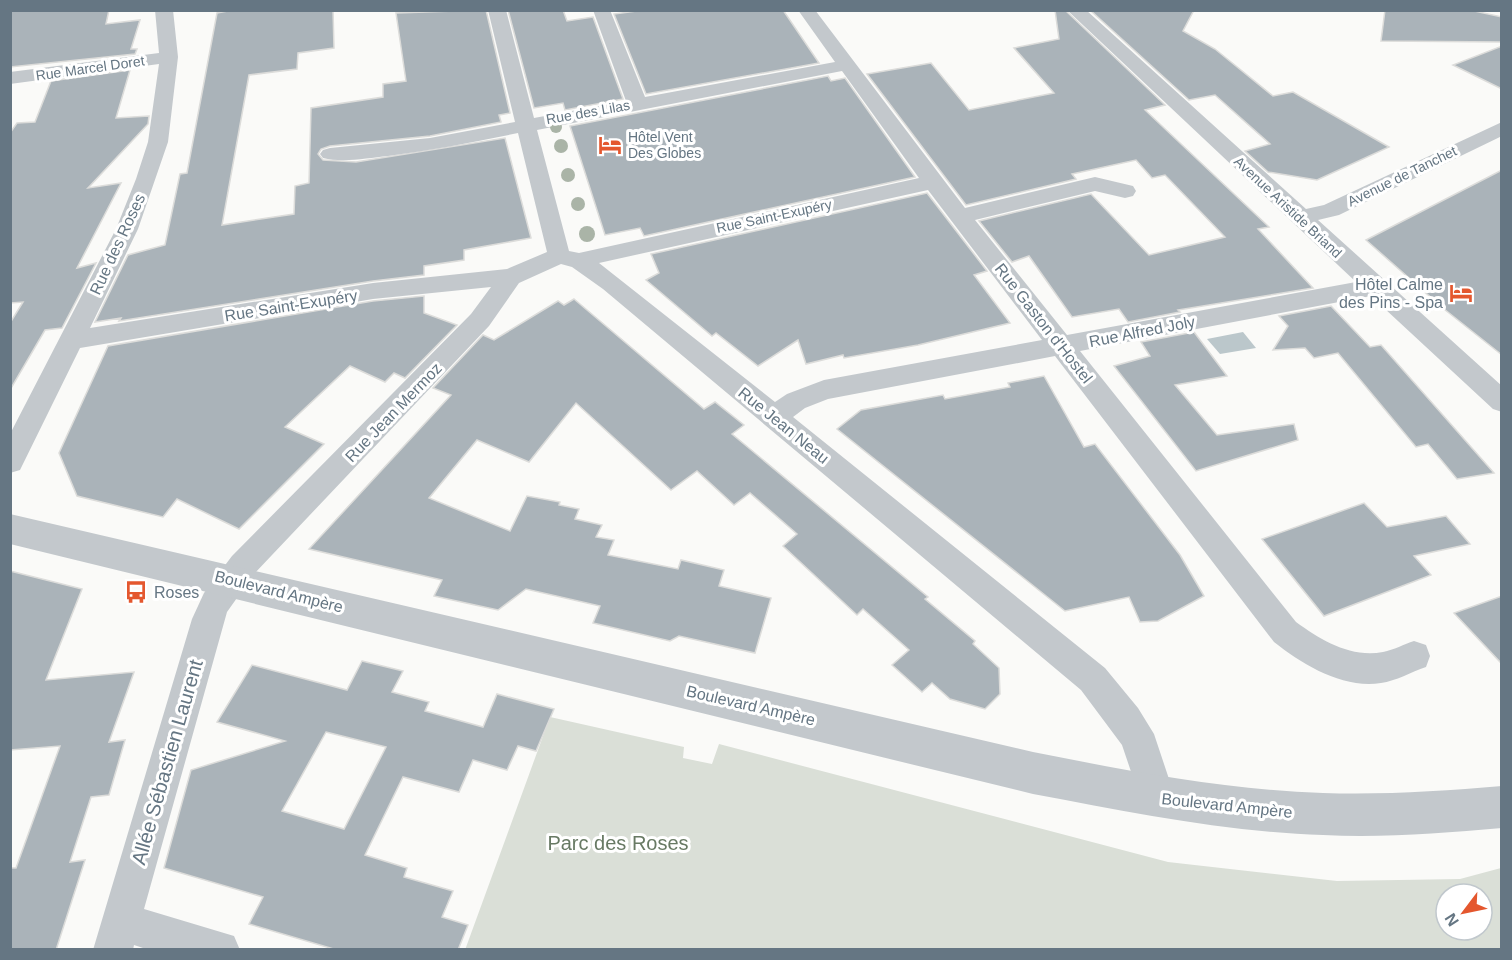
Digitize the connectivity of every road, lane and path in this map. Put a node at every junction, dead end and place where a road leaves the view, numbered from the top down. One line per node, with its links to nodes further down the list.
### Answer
1 (164, 10): 6 (street, Rue des Roses)
2 (497, 10): 11 (street)
3 (601, 10): 10 (street)
4 (806, 10): 7 (street, Rue Gaston d'Hostel)
5 (1075, 10): 17 (street, Avenue Aristide Briand)
6 (170, 57): 8 (street, Rue Marcel Doret); 21 (street, Rue des Roses)
7 (846, 65): 10 (street, Rue des Lilas); 14 (street, Rue Gaston d'Hostel)
8 (17, 77): 9 (street)
9 (10, 95)
10 (637, 104): 11 (street, Rue des Lilas)
11 (526, 124): 13 (street, Rue des Lilas); 18 (street)
12 (1502, 128): 17 (street, Avenue de Tanchet)
13 (330, 153)
14 (933, 182): 16 (street, Rue Gaston d'Hostel); 18 (street, Rue Saint-Exupéry)
15 (1125, 191): 16 (street)
16 (962, 216): 22 (street, Rue Gaston d'Hostel)
17 (1299, 219): 20 (street, Avenue Aristide Briand)
18 (570, 258): 19 (street); 24 (street, Rue Jean Neau)
19 (511, 277): 21 (street, Rue Saint-Exupéry); 27 (street, Rue Jean Mermoz)
20 (1375, 287): 22 (street, Rue Alfred Joly); 23 (street, Avenue Aristide Briand)
21 (72, 340): 25 (street, Rue des Roses)
22 (1061, 346): 24 (street, Rue Alfred Joly); 28 (street, Rue Gaston d'Hostel)
23 (1502, 402)
24 (774, 417): 29 (street, Rue Jean Neau)
25 (10, 462)
26 (10, 528): 27 (street, Boulevard Ampère)
27 (232, 580): 29 (street, Boulevard Ampère); 31 (street, Allée Sébastien Laurent)
28 (1414, 656)
29 (1158, 797): 30 (street, Boulevard Ampère)
30 (1502, 807)
31 (117, 936): 32 (street)
32 (220, 950)

